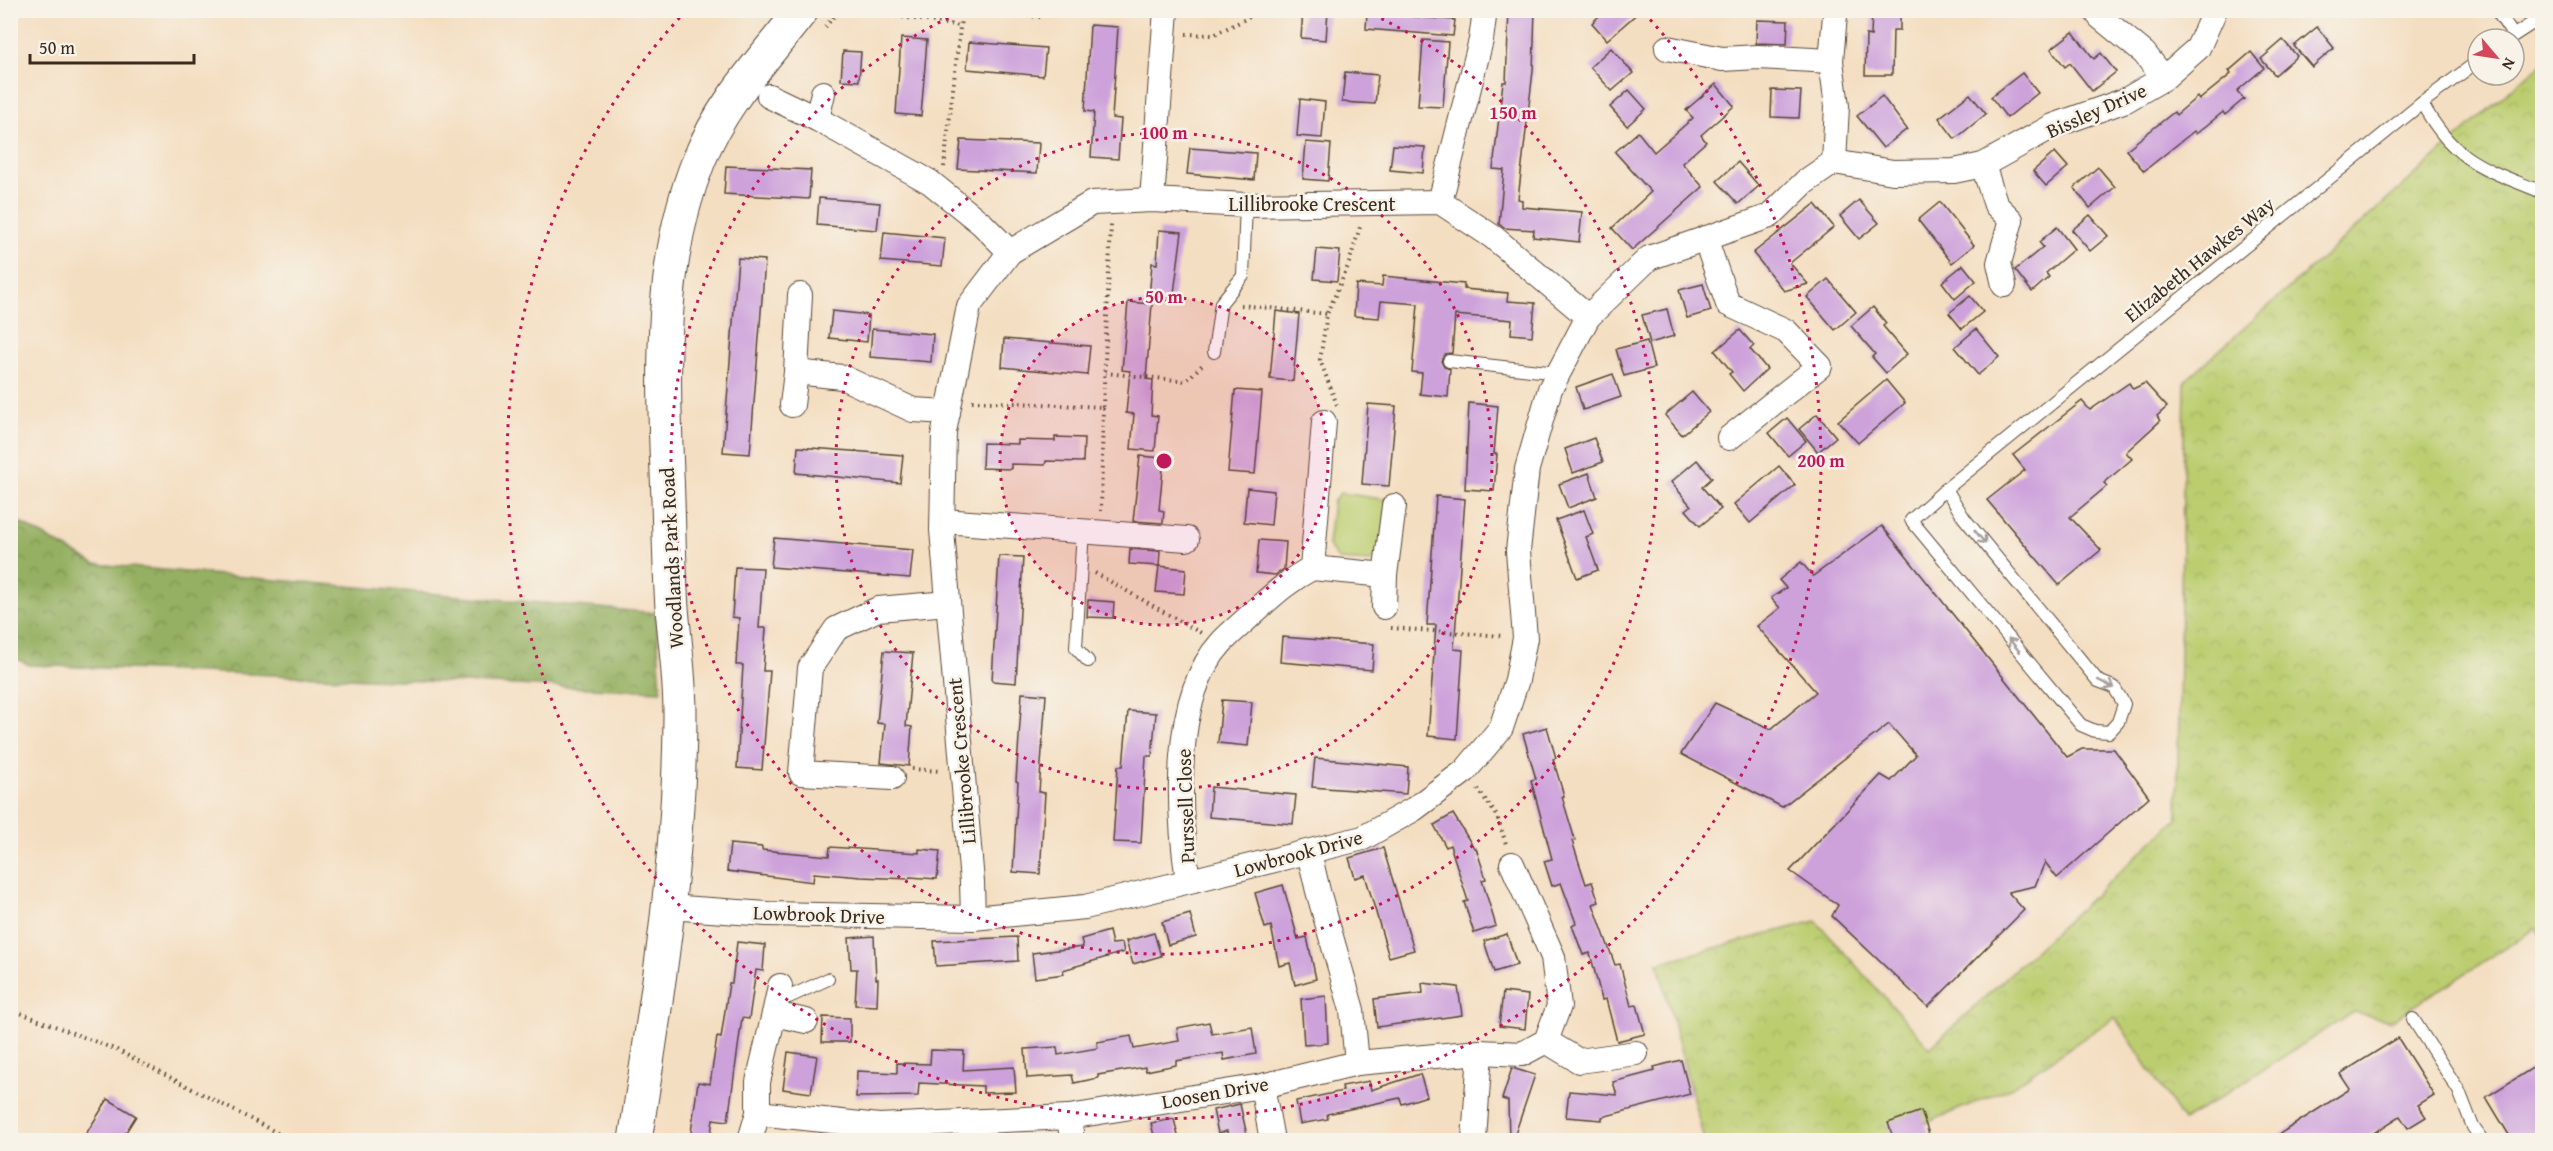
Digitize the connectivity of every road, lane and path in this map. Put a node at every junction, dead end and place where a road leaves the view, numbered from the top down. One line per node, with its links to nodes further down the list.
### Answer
1 (802, 10): 68 (street, Woodlands Park Road)
2 (855, 10): 12 (path)
3 (1041, 10): 12 (path)
4 (1264, 10): 11 (path)
5 (2095, 10): 18 (street)
6 (2215, 10): 18 (street, Bissley Drive)
7 (1485, 11): 29 (street)
8 (2497, 11): 13 (lane)
9 (1835, 15): 16 (street)
10 (2542, 17): 14 (lane)
11 (1165, 22): 27 (street)
12 (961, 26): 25 (path)
13 (2506, 27)
14 (2526, 27)
15 (1667, 48): 16 (street)
16 (1831, 61): 23 (street)
17 (2466, 70): 21 (lane, Elizabeth Hawkes Way)
18 (2164, 78): 24 (street, Bissley Drive)
19 (823, 93): 22 (street)
20 (769, 96): 22 (street)
21 (2422, 103): 26 (lane); 49 (lane, Elizabeth Hawkes Way)
22 (817, 119): 25 (street)
23 (1834, 162): 24 (street, Bissley Drive); 32 (street, Lowbrook Drive)
24 (1983, 165): 34 (street)
25 (941, 191): 33 (street)
26 (2542, 192)
27 (1152, 200): 28 (street, Lillibrooke Crescent); 31 (street, Lillibrooke Crescent)
28 (1112, 202): 33 (street, Lillibrooke Crescent); 42 (path)
29 (1440, 202): 30 (street, Lillibrooke Crescent); 38 (street)
30 (1368, 203): 31 (street, Lillibrooke Crescent); 37 (path)
31 (1246, 205): 36 (lane)
32 (1705, 238): 38 (street, Lowbrook Drive); 48 (street)
33 (1010, 252): 45 (street, Lillibrooke Crescent)
34 (2004, 285)
35 (800, 295): 41 (street)
36 (1224, 298): 37 (path); 39 (lane)
37 (1327, 314): 47 (path)
38 (1588, 317): 43 (street, Lowbrook Drive)
39 (1214, 352): 42 (path)
40 (1449, 361): 43 (lane)
41 (796, 372): 44 (street); 45 (street)
42 (1106, 373): 46 (path)
43 (1558, 373): 59 (street, Lowbrook Drive)
44 (792, 405)
45 (949, 406): 46 (path); 51 (street, Lillibrooke Crescent)
46 (1103, 407): 52 (path)
47 (1324, 422): 55 (street)
48 (1729, 438)
49 (1946, 489): 49 (lane, Elizabeth Hawkes Way, one-way to 49)
50 (1394, 506): 56 (street)
51 (943, 521): 52 (street); 57 (street, Lillibrooke Crescent)
52 (1083, 530): 53 (street); 54 (lane)
53 (1187, 539)
54 (1081, 564): 60 (path); 61 (lane)
55 (1312, 568): 56 (street); 60 (street, Purssell Close)
56 (1385, 575): 58 (street)
57 (948, 603): 63 (street, Lillibrooke Crescent); 64 (street)
58 (1384, 607): 59 (path)
59 (1526, 638): 62 (street, Lowbrook Drive)
60 (1219, 644): 67 (street, Purssell Close)
61 (1088, 661)
62 (1465, 771): 65 (street, Lowbrook Drive); 66 (path)
63 (962, 772): 64 (path); 69 (street, Lillibrooke Crescent)
64 (892, 778)
65 (1310, 853): 67 (street, Lowbrook Drive); 78 (street)
66 (1512, 864): 75 (street)
67 (1188, 880): 69 (street, Lowbrook Drive)
68 (668, 907): 69 (street, Lowbrook Drive); 84 (street, Woodlands Park Road)
69 (973, 918)
70 (828, 979): 71 (lane)
71 (777, 999): 74 (street); 80 (street)
72 (10, 1009): 83 (path)
73 (2413, 1019): 89 (lane)
74 (806, 1022)
75 (1546, 1041): 76 (street, Loosen Drive); 77 (street)
76 (1480, 1052): 78 (street, Loosen Drive); 88 (street)
77 (1636, 1053)
78 (1357, 1063): 79 (street, Loosen Drive)
79 (1262, 1086): 81 (street, Loosen Drive); 87 (street)
80 (758, 1113): 82 (street, Loosen Drive); 85 (street)
81 (1069, 1116): 82 (street, Loosen Drive); 86 (street)
82 (879, 1133)
83 (291, 1140)
84 (635, 1140)
85 (750, 1140)
86 (1072, 1140)
87 (1272, 1140)
88 (1474, 1140)
89 (2482, 1140)

